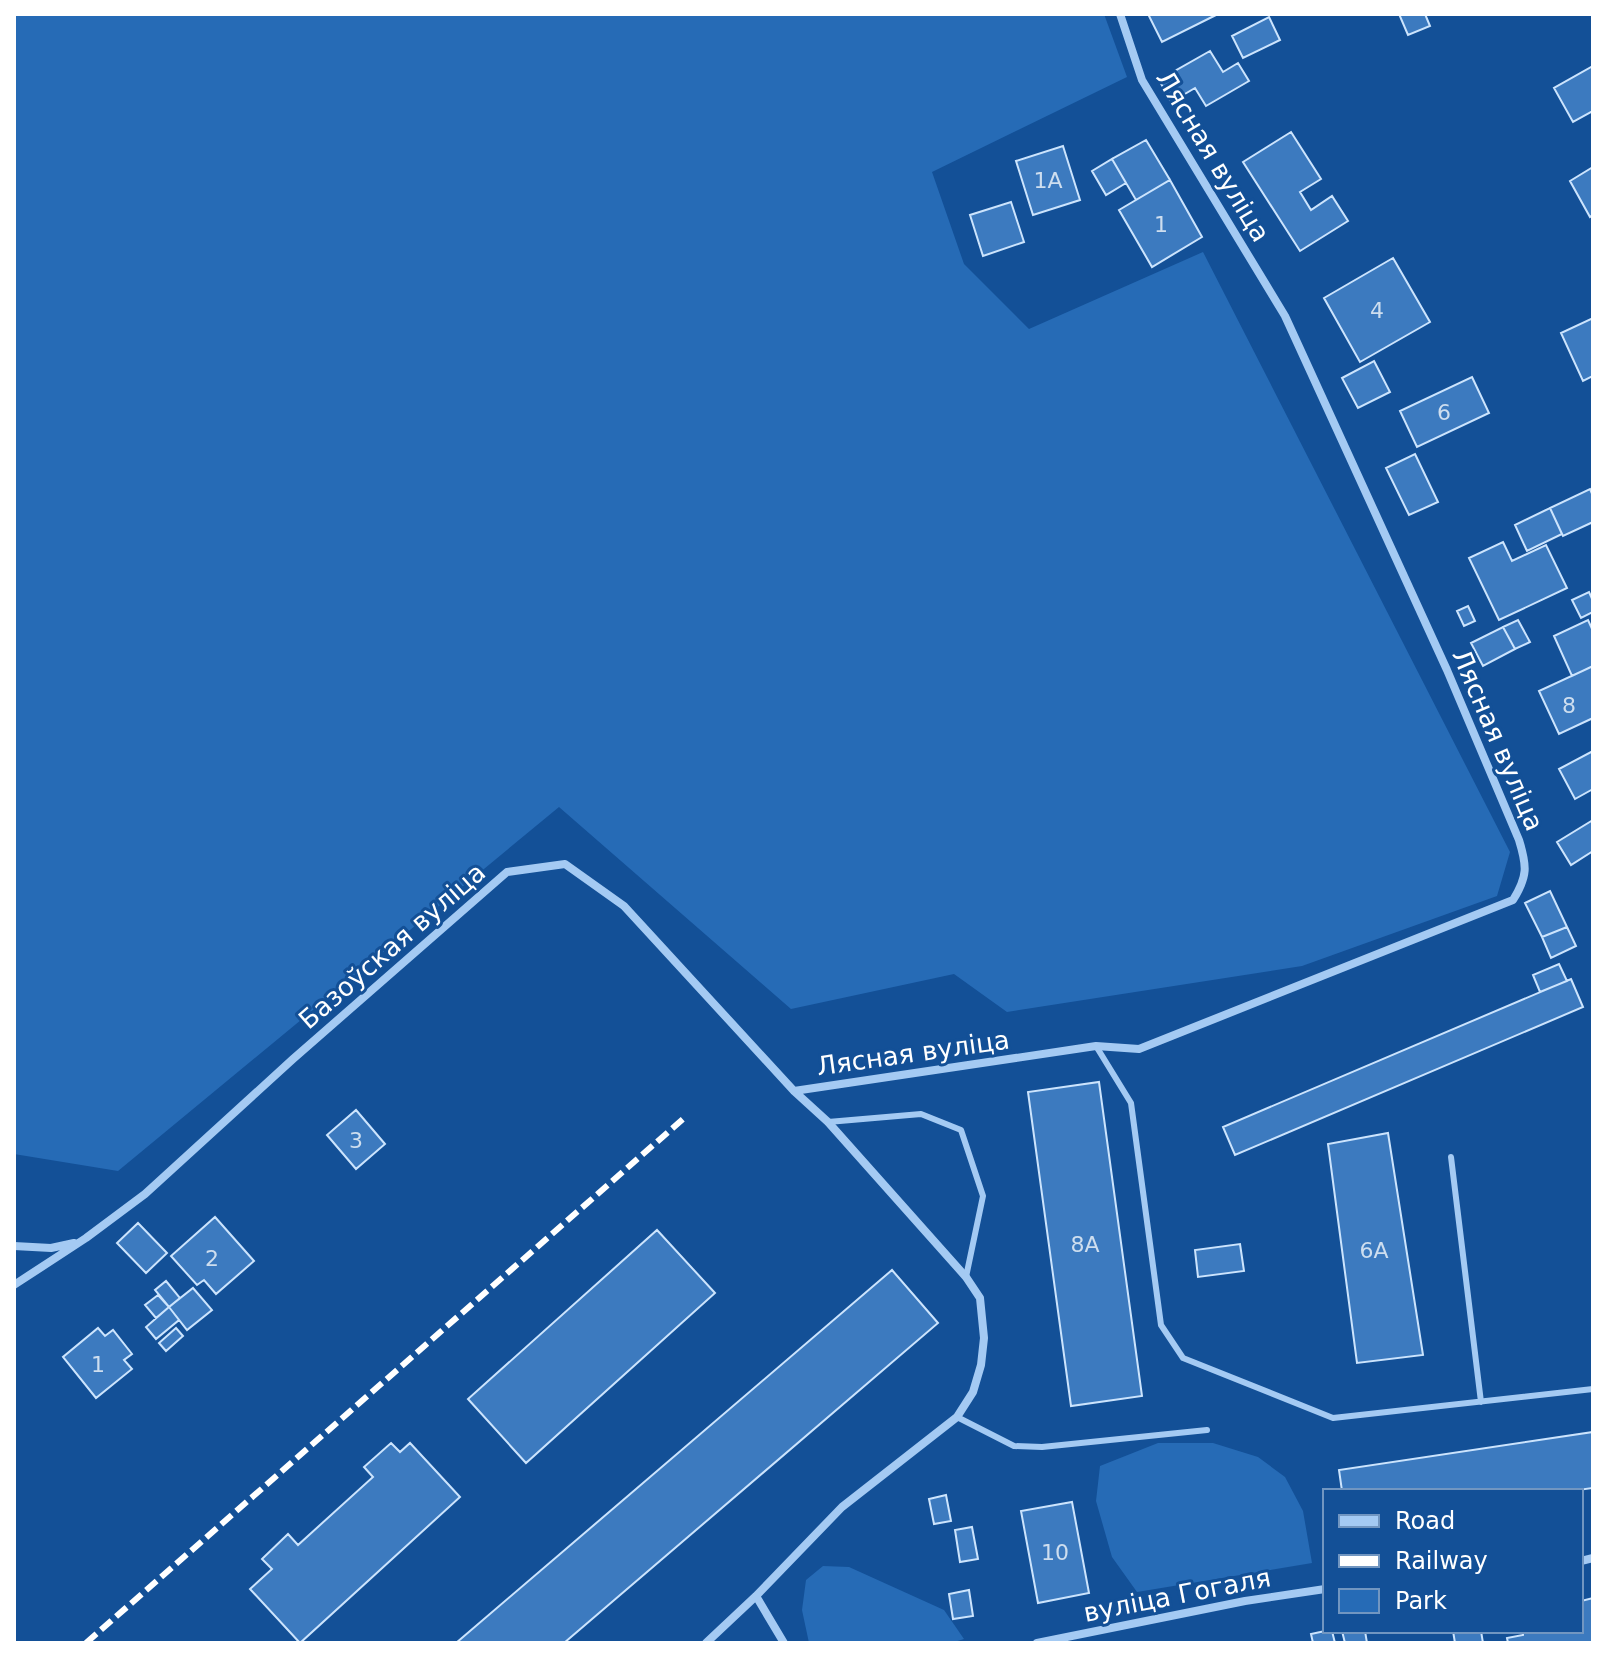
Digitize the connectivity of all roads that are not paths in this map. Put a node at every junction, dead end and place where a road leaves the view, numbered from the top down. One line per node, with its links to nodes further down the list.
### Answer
1 (1120, 14): 2 (street, Лясная вуліца)
2 (1096, 1046): 3 (street, Лясная вуліца); 11 (lane)
3 (794, 1091): 4 (street, Базоўская вуліца); 6 (street, Базоўская вуліца)
4 (828, 1122): 8 (street, Базоўская вуліца); 8 (lane)
5 (1451, 1157): 11 (lane)
6 (86, 1238): 7 (street); 9 (street, Базоўская вуліца)
7 (14, 1246)
8 (966, 1277): 12 (street, Базоўская вуліца)
9 (14, 1285)
10 (1593, 1389): 11 (lane)
11 (1481, 1402)
12 (957, 1417): 13 (lane); 15 (street, Базоўская вуліца)
13 (1207, 1430)
14 (1323, 1589): 18 (street, вуліца Гогаля)
15 (756, 1596): 16 (street); 17 (street)
16 (706, 1643)
17 (784, 1643)
18 (1037, 1643)

